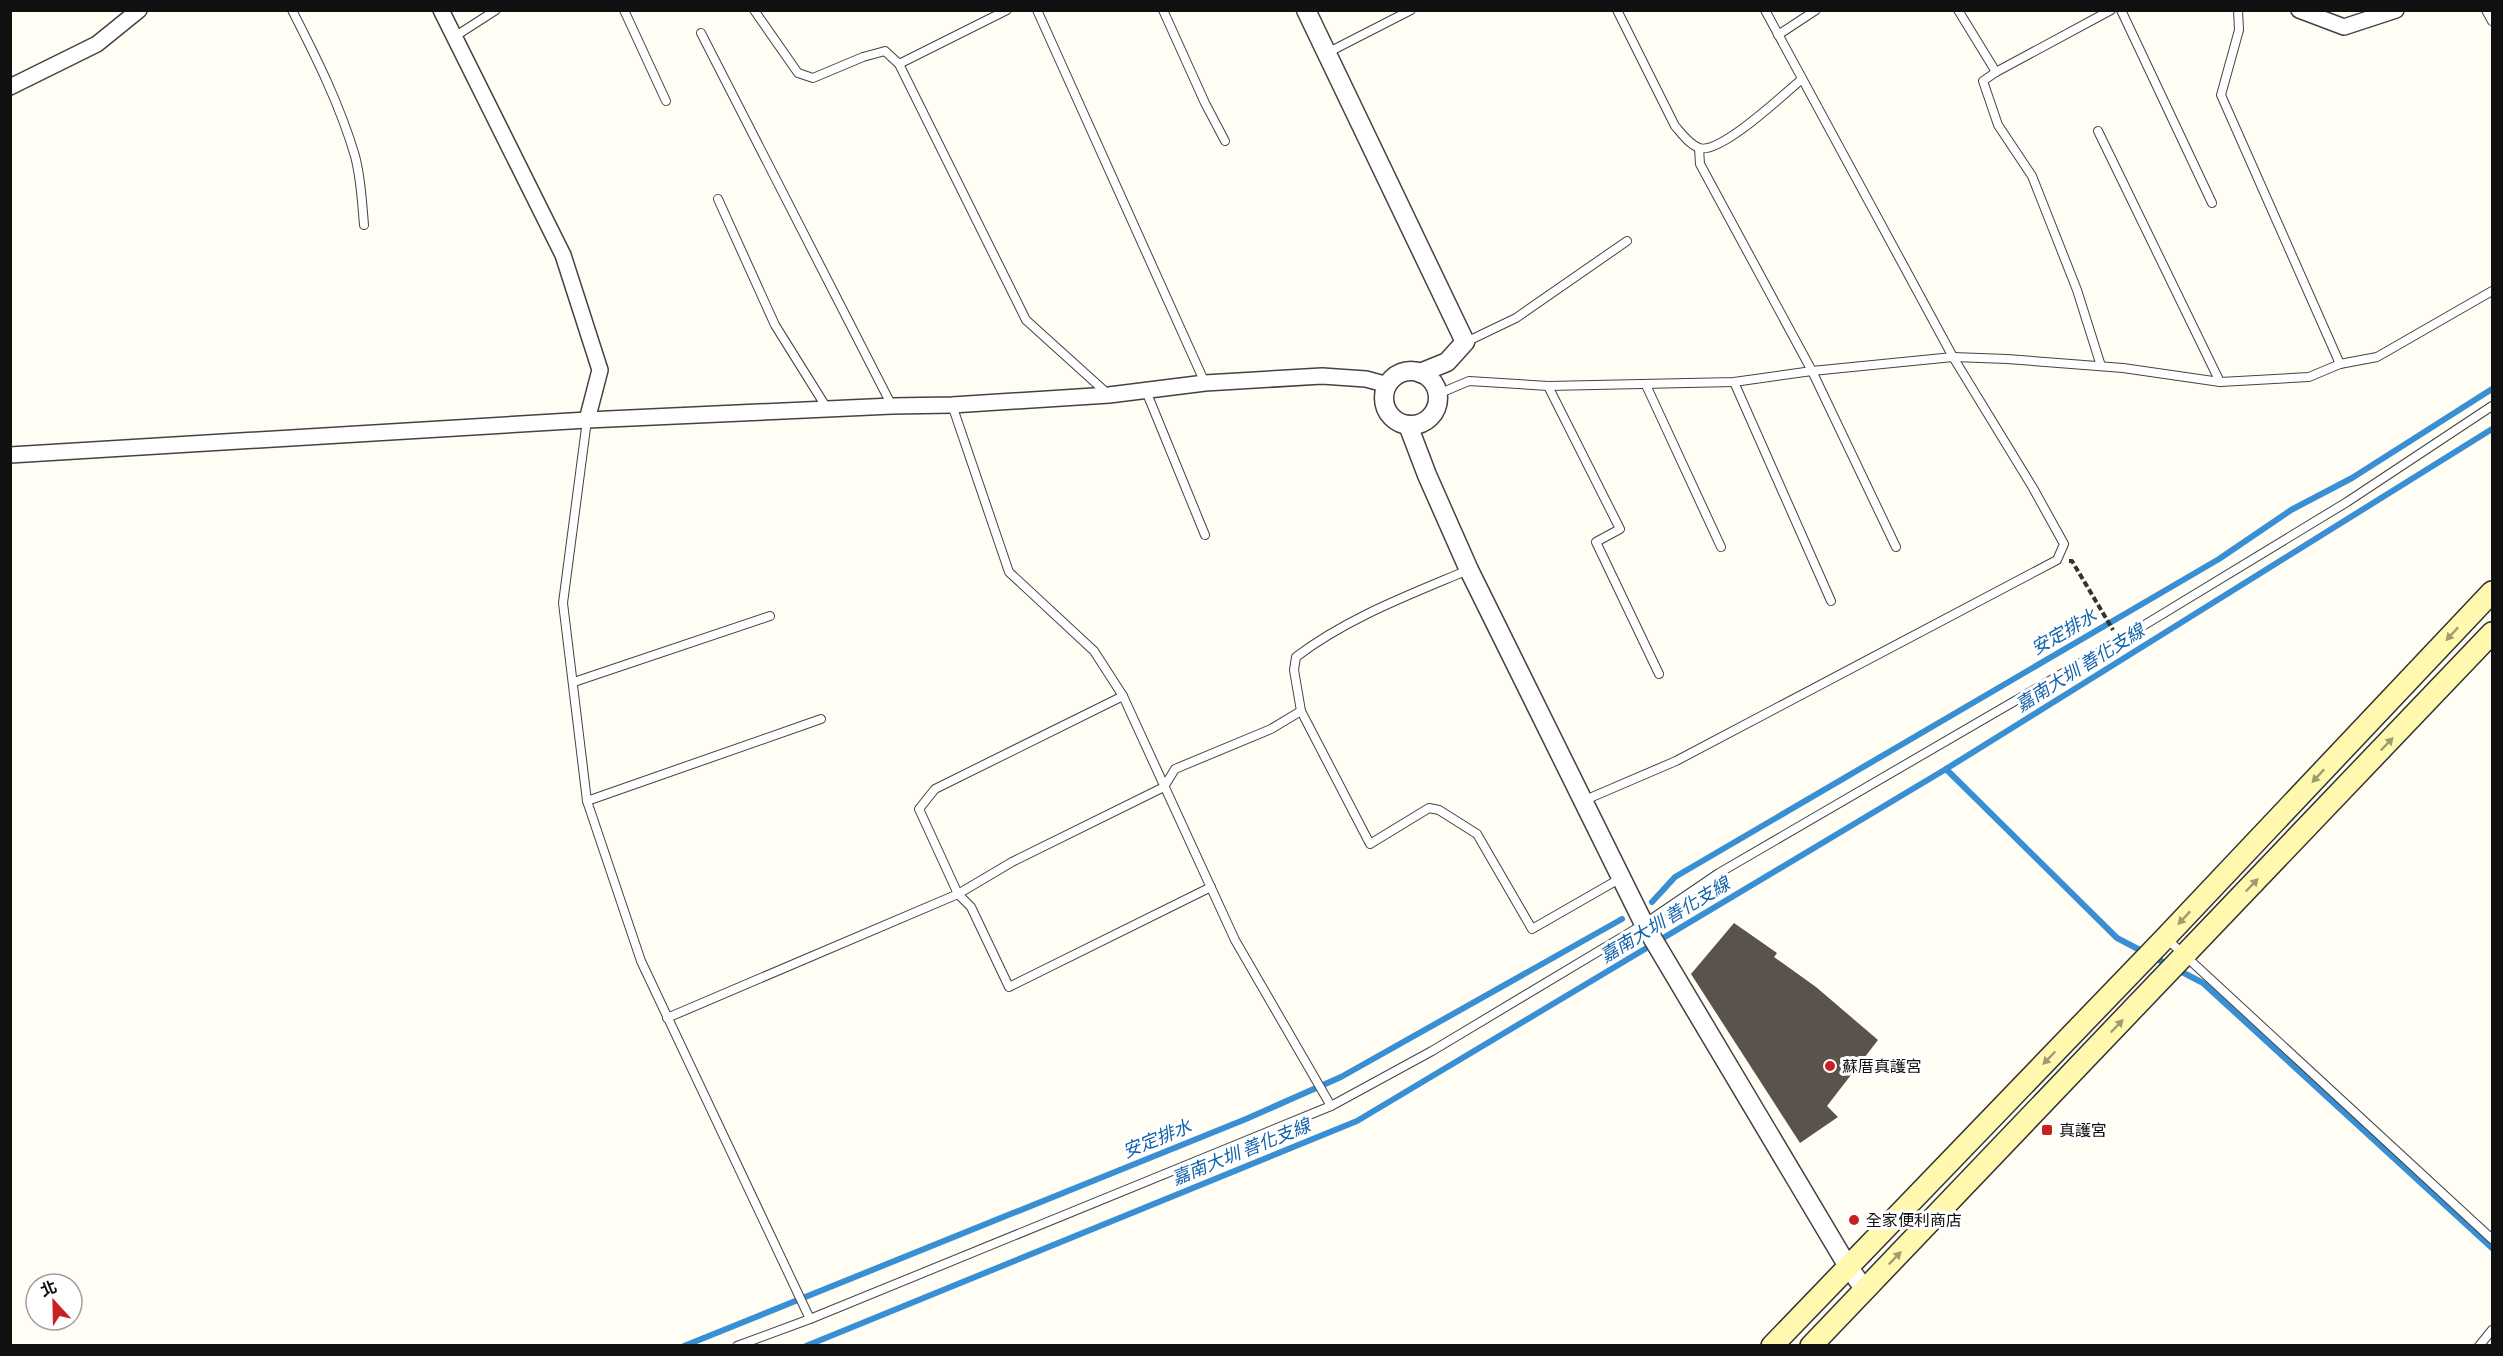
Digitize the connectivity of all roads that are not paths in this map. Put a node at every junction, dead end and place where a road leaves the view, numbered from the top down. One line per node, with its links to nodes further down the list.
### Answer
1 (139, 10): 30 (street)
2 (292, 10): 37 (lane)
3 (441, 10): 25 (street)
4 (496, 10): 25 (lane)
5 (624, 10): 31 (lane)
6 (754, 10): 27 (lane)
7 (1007, 10): 27 (lane)
8 (1037, 10): 48 (lane)
9 (1163, 10): 33 (lane)
10 (1306, 10): 26 (street)
11 (1411, 10): 26 (lane)
12 (1617, 10): 34 (lane)
13 (1764, 10): 24 (lane)
14 (1816, 10): 24 (lane)
15 (1959, 10): 28 (lane)
16 (2110, 10): 28 (lane)
17 (2121, 10): 36 (lane)
18 (2238, 10): 42 (lane)
19 (2299, 10): 20 (street)
20 (2396, 10)
21 (2486, 10): 22 (lane)
22 (2493, 21)
23 (701, 33): 56 (lane)
24 (1778, 35): 29 (lane)
25 (454, 37): 59 (street)
26 (1326, 54): 40 (street)
27 (899, 64): 54 (lane)
28 (1996, 72): 43 (lane)
29 (1802, 79): 34 (lane); 41 (lane)
30 (10, 87)
31 (666, 101)
32 (2098, 131): 47 (lane)
33 (1225, 141)
34 (1699, 148): 44 (lane)
35 (718, 199): 58 (lane)
36 (2212, 202)
37 (364, 225)
38 (1628, 241): 40 (lane)
39 (2493, 291): 42 (lane)
40 (1465, 342): 45 (street)
41 (1953, 357): 43 (lane); 44 (lane); 76 (lane)
42 (2340, 364): 47 (lane)
43 (2101, 366): 47 (lane)
44 (1812, 371): 46 (lane); 64 (lane)
45 (1420, 372): 49 (street); 53 (street)
46 (1734, 382): 50 (lane); 67 (lane)
47 (2220, 382)
48 (1205, 383): 49 (street); 52 (street)
49 (1388, 385): 60 (street)
50 (1646, 385): 51 (lane); 63 (lane)
51 (1548, 386): 53 (lane); 70 (lane)
52 (1146, 390): 54 (street); 62 (lane)
53 (1438, 393): 60 (street)
54 (1109, 395): 55 (street)
55 (952, 405): 56 (street); 72 (lane)
56 (892, 406): 58 (street)
57 (2493, 406): 81 (lane)
58 (828, 410): 59 (street)
59 (587, 420): 61 (street); 71 (lane)
60 (1408, 425): 65 (street)
61 (10, 455)
62 (1205, 535)
63 (1720, 547)
64 (1896, 547)
65 (1469, 570): 73 (lane); 76 (street)
66 (2493, 592): 82 (main road, one-way to 82)
67 (1831, 602)
68 (770, 616): 71 (lane)
69 (2493, 633): 83 (main road, one-way to 69)
70 (1659, 674)
71 (574, 682): 77 (lane)
72 (1123, 696): 75 (lane); 80 (lane)
73 (1300, 711): 75 (lane); 78 (lane)
74 (821, 719): 77 (lane)
75 (1164, 787): 79 (lane); 80 (lane)
76 (1585, 800): 78 (street)
77 (587, 801): 84 (lane)
78 (1623, 878): 81 (street)
79 (1211, 887): 80 (lane); 85 (lane)
80 (958, 894): 84 (lane)
81 (1646, 928): 85 (lane); 87 (street)
82 (2166, 937): 83 (lane); 87 (main road, one-way to 87)
83 (2186, 954): 86 (lane); 88 (main road, one-way to 83)
84 (667, 1018): 89 (lane)
85 (1331, 1106): 89 (lane)
86 (2493, 1239)
87 (1847, 1265): 88 (street); 92 (main road)
88 (1865, 1290): 93 (main road)
89 (810, 1319): 91 (lane)
90 (2493, 1330): 94 (lane)
91 (738, 1346)
92 (1772, 1346)
93 (1811, 1346)
94 (2479, 1346)

